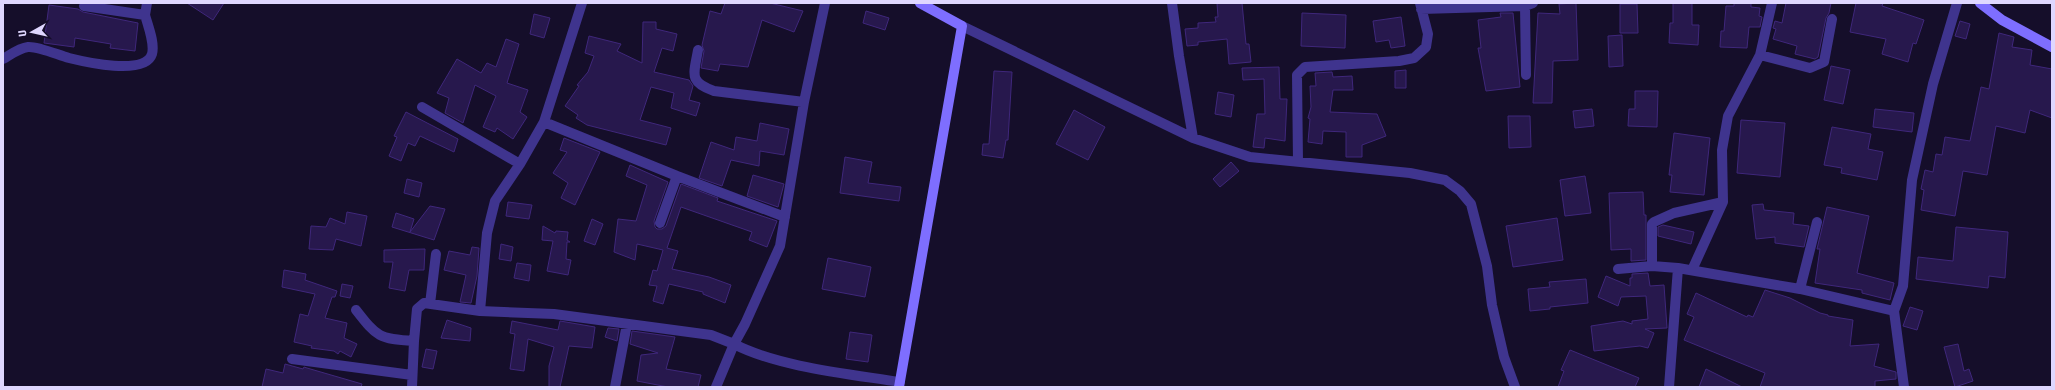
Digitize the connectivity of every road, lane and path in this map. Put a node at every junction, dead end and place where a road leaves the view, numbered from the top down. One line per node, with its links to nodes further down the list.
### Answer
1 (147, 3): 12 (street)
2 (582, 3): 22 (street)
3 (826, 3): 20 (street)
4 (920, 3): 14 (street)
5 (1172, 3): 23 (street)
6 (1772, 3): 17 (street)
7 (1957, 3): 40 (street)
8 (1980, 3): 15 (street)
9 (1529, 4): 11 (street); 19 (street)
10 (84, 6): 12 (street)
11 (1420, 6): 24 (street)
12 (145, 15): 18 (street)
13 (1832, 18): 17 (street)
14 (962, 26): 23 (street); 46 (street)
15 (2052, 47)
16 (698, 50): 20 (street)
17 (1760, 55): 27 (street)
18 (3, 59)
19 (1526, 75)
20 (804, 102): 28 (street)
21 (422, 107): 25 (street)
22 (544, 122): 25 (street); 26 (street)
23 (1193, 138): 24 (street)
24 (1298, 162): 50 (street)
25 (520, 164): 39 (street)
26 (677, 176): 28 (street); 30 (street)
27 (1723, 202): 32 (street); 35 (street)
28 (785, 217): 43 (street)
29 (1817, 222): 36 (street)
30 (660, 223)
31 (436, 254): 37 (street)
32 (1652, 266): 33 (street); 34 (street)
33 (1678, 268): 35 (street); 51 (street)
34 (1618, 269)
35 (1692, 270): 36 (street)
36 (1800, 289): 40 (street)
37 (430, 304): 39 (street); 42 (street)
38 (356, 310): 42 (street)
39 (480, 311): 41 (street)
40 (1894, 311): 52 (street)
41 (627, 324): 43 (street); 48 (street)
42 (414, 341): 45 (street)
43 (734, 344): 46 (street); 49 (street)
44 (292, 359): 45 (street)
45 (412, 375): 47 (street)
46 (899, 384)
47 (412, 387)
48 (615, 387)
49 (716, 387)
50 (1515, 387)
51 (1669, 387)
52 (1904, 387)

